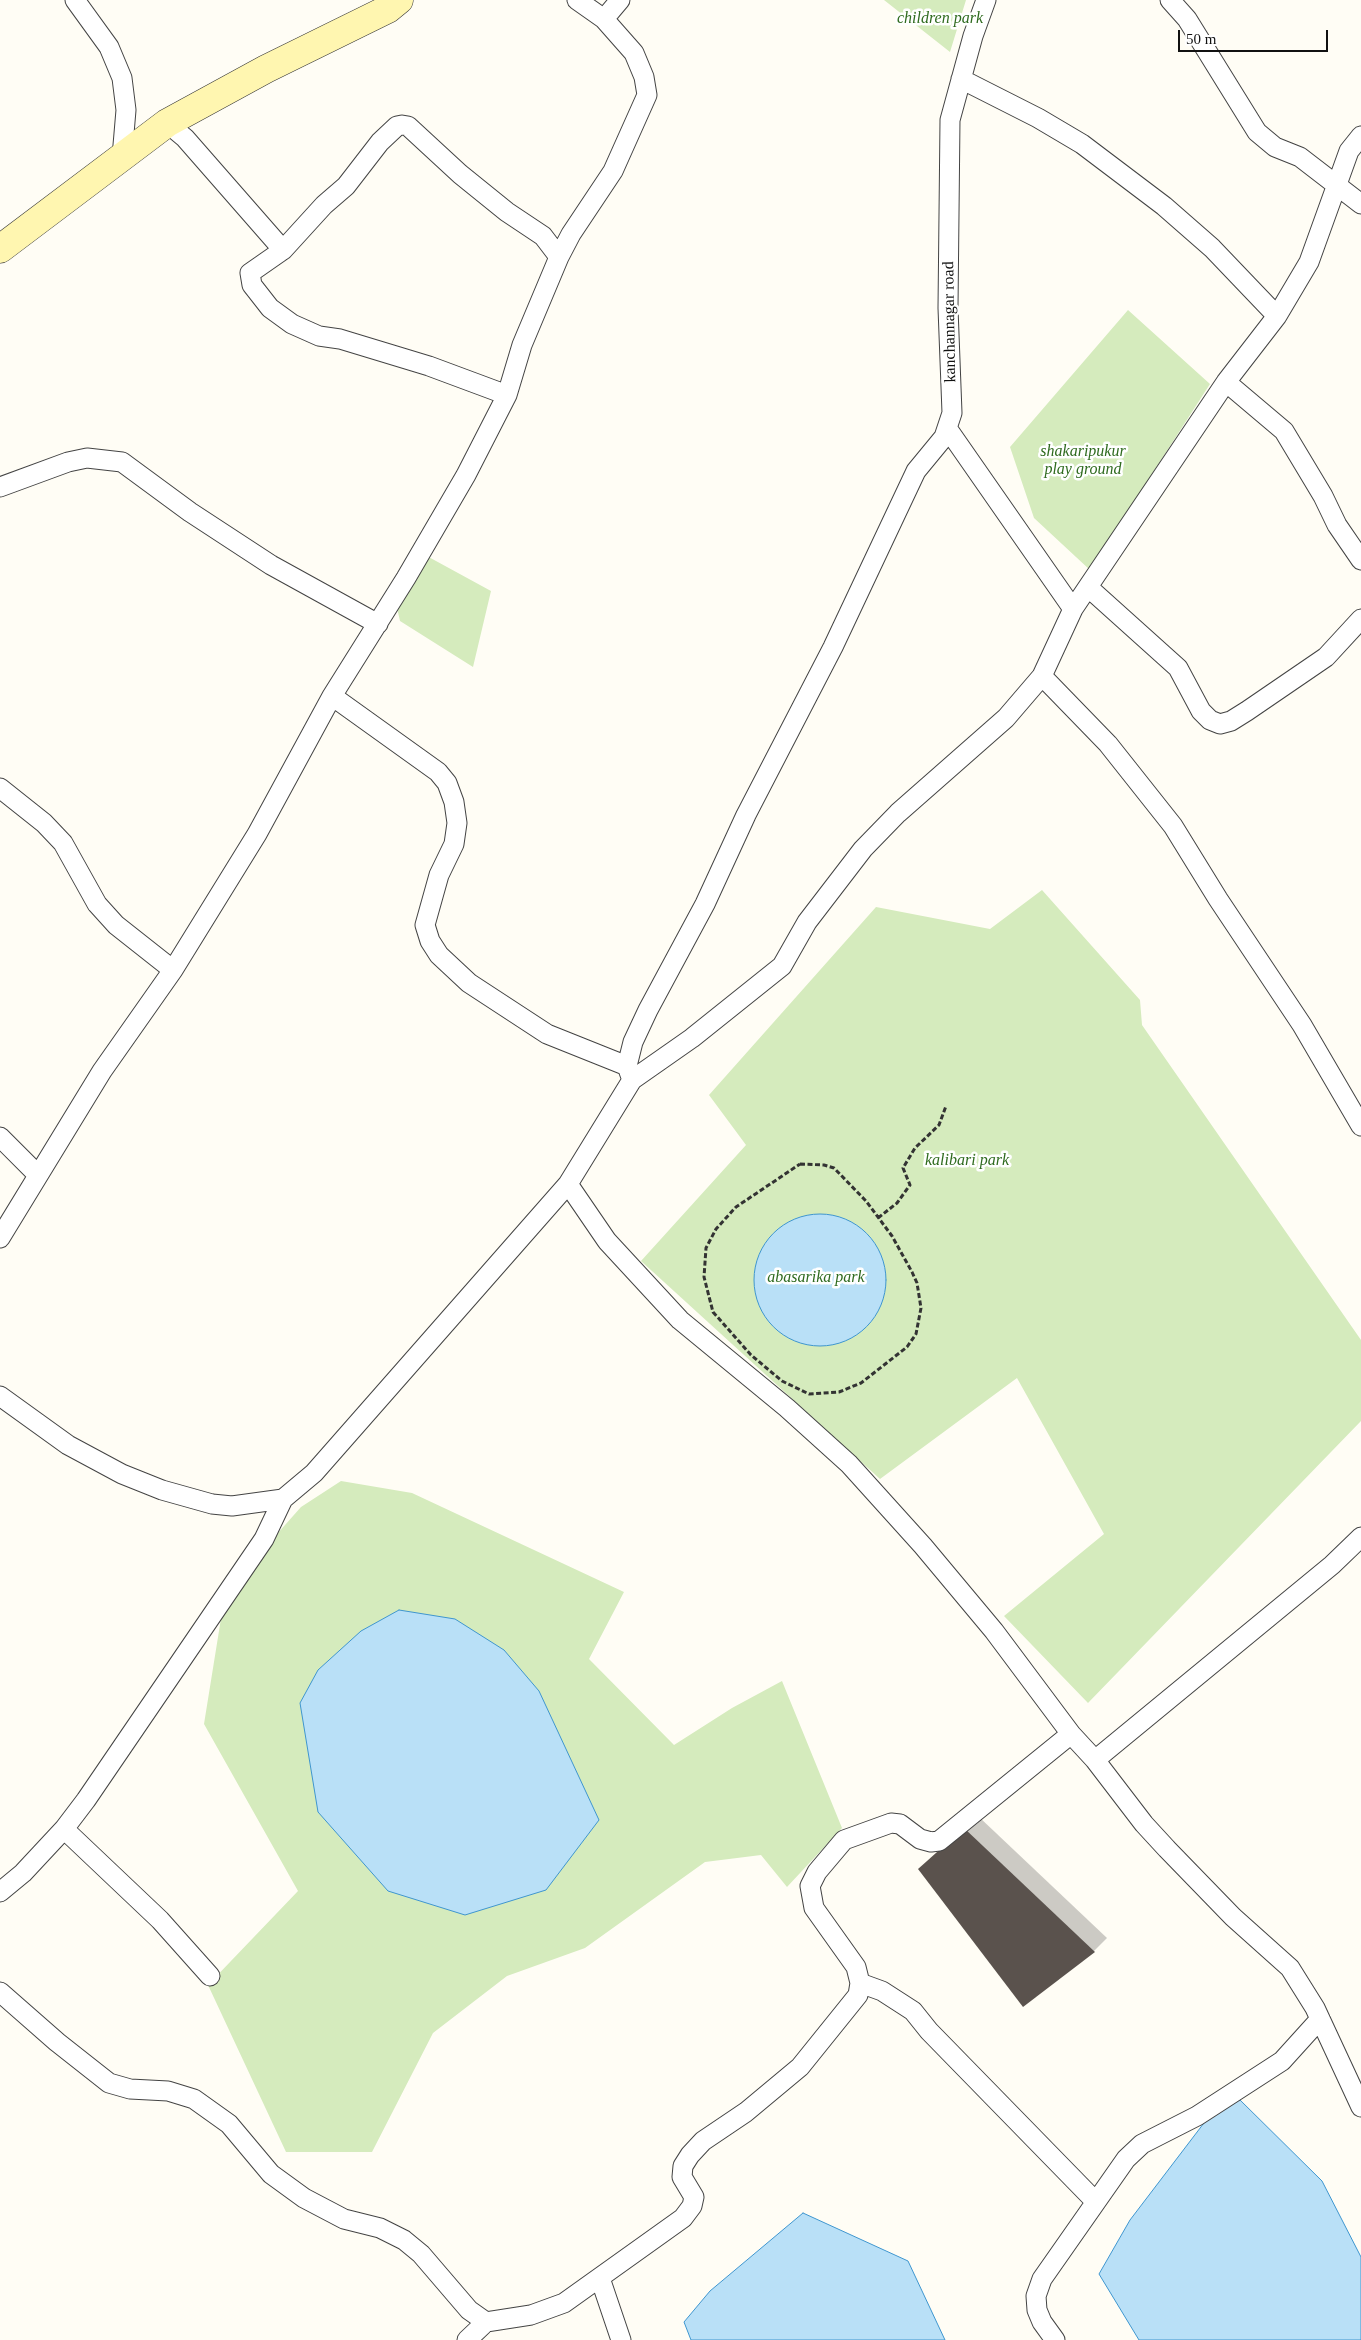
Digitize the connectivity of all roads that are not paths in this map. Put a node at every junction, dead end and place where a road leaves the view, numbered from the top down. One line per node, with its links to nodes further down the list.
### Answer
1 (75, 0): 11 (street)
2 (399, 0): 9 (main road)
3 (577, 0): 7 (street)
4 (620, 0): 7 (street)
5 (986, 0): 8 (street, kanchannagar road)
6 (1170, 0): 12 (street)
7 (604, 19): 16 (street)
8 (960, 78): 17 (street); 20 (street, kanchannagar road)
9 (167, 123): 11 (main road); 15 (street)
10 (1361, 136): 12 (street)
11 (122, 157): 14 (main road)
12 (1337, 185): 13 (street); 17 (street)
13 (1361, 204)
14 (0, 249)
15 (283, 250): 16 (street); 19 (street)
16 (559, 257): 19 (street)
17 (1277, 316): 18 (street)
18 (1226, 382): 22 (street); 23 (street)
19 (508, 395): 26 (street)
20 (947, 428): 24 (street); 31 (street)
21 (0, 487): 26 (street)
22 (1361, 560)
23 (1089, 588): 24 (street); 25 (street)
24 (1073, 609): 27 (street)
25 (1361, 619)
26 (378, 624): 28 (street)
27 (1042, 676): 31 (street); 32 (street)
28 (332, 696): 30 (street); 31 (street)
29 (0, 788): 30 (street)
30 (174, 970): 34 (street)
31 (629, 1073): 35 (street)
32 (1361, 1126)
33 (0, 1137): 34 (street)
34 (37, 1174): 36 (street)
35 (568, 1184): 38 (street); 40 (street)
36 (0, 1238)
37 (0, 1396): 38 (street)
38 (283, 1500): 42 (street)
39 (1361, 1537): 41 (street)
40 (1072, 1734): 41 (street); 45 (street)
41 (1095, 1760): 47 (street)
42 (64, 1830): 43 (street); 44 (street)
43 (0, 1892)
44 (210, 1976)
45 (860, 1983): 49 (street); 50 (street)
46 (0, 1992): 51 (street)
47 (1320, 2019): 48 (street); 49 (street)
48 (1361, 2107)
49 (1095, 2201): 54 (street)
50 (600, 2278): 51 (street); 53 (street)
51 (486, 2322): 52 (street)
52 (468, 2340)
53 (621, 2340)
54 (1056, 2340)

